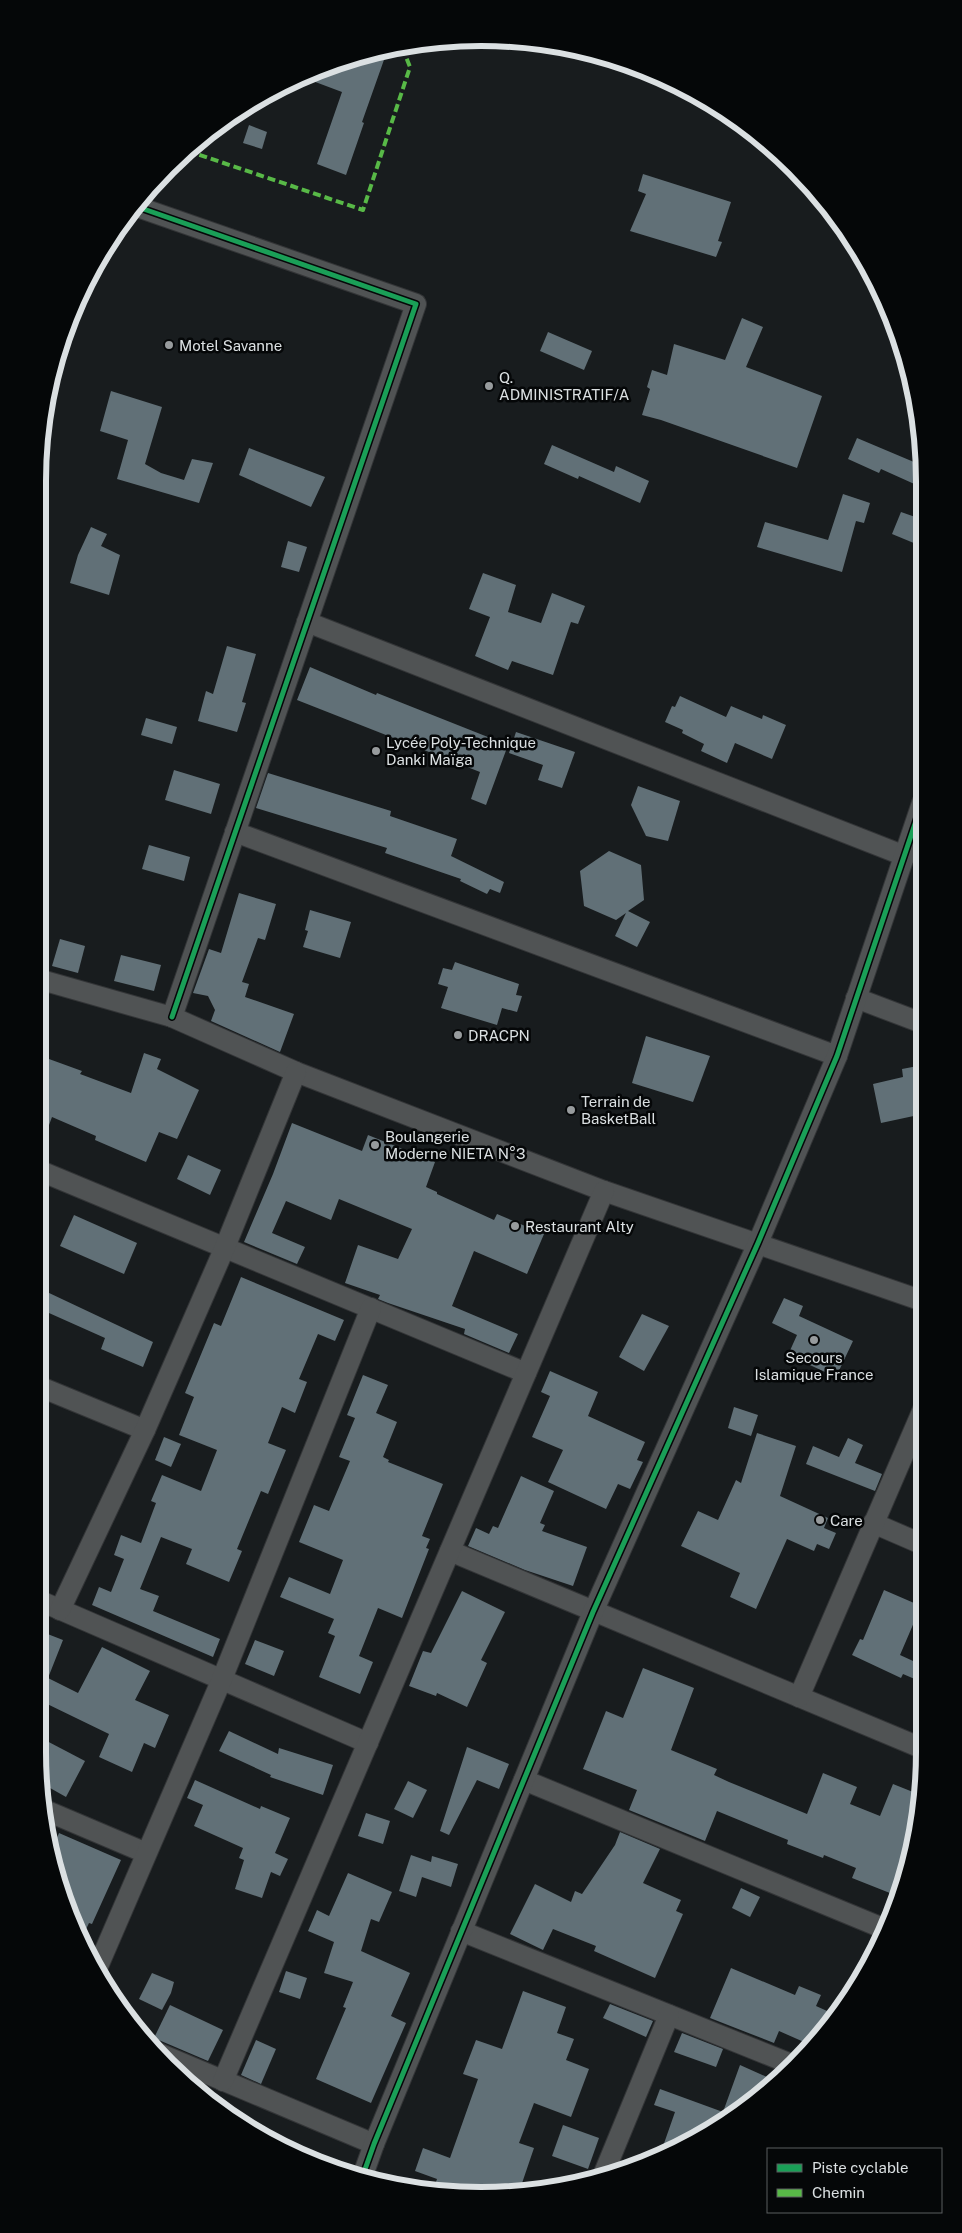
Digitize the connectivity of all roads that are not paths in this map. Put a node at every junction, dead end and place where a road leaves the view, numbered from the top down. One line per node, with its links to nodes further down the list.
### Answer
1 (142, 208): 2 (street)
2 (307, 622): 4 (street); 5 (street)
3 (916, 822): 5 (street)
4 (235, 832): 8 (street); 10 (street)
5 (905, 856): 7 (street)
6 (46, 981): 8 (street)
7 (856, 998): 9 (street); 10 (street)
8 (172, 1018): 11 (street)
9 (916, 1021)
10 (837, 1056): 14 (street)
11 (296, 1072): 13 (street); 15 (street)
12 (46, 1173): 15 (street)
13 (604, 1191): 14 (street); 18 (street)
14 (758, 1243): 16 (street); 27 (street)
15 (225, 1248): 17 (street); 21 (street)
16 (916, 1299)
17 (370, 1308): 18 (street); 28 (street)
18 (526, 1373): 24 (street)
19 (46, 1389): 21 (street)
20 (916, 1425): 22 (street)
21 (145, 1430): 26 (street)
22 (873, 1523): 23 (street); 29 (street)
23 (916, 1542)
24 (450, 1551): 27 (street); 30 (street)
25 (46, 1604): 26 (street)
26 (60, 1610): 28 (street)
27 (593, 1612): 29 (street); 32 (street)
28 (222, 1679): 30 (street); 34 (street)
29 (799, 1697): 31 (street)
30 (368, 1743): 41 (street)
31 (916, 1745)
32 (524, 1780): 35 (street); 36 (street)
33 (51, 1813): 34 (street)
34 (146, 1853): 37 (street)
35 (879, 1927)
36 (461, 1931): 38 (street); 42 (street)
37 (100, 1961)
38 (669, 2015): 40 (street); 43 (street)
39 (176, 2061): 41 (street)
40 (785, 2062)
41 (223, 2081): 42 (street)
42 (374, 2144): 44 (street)
43 (606, 2168)
44 (364, 2171)

